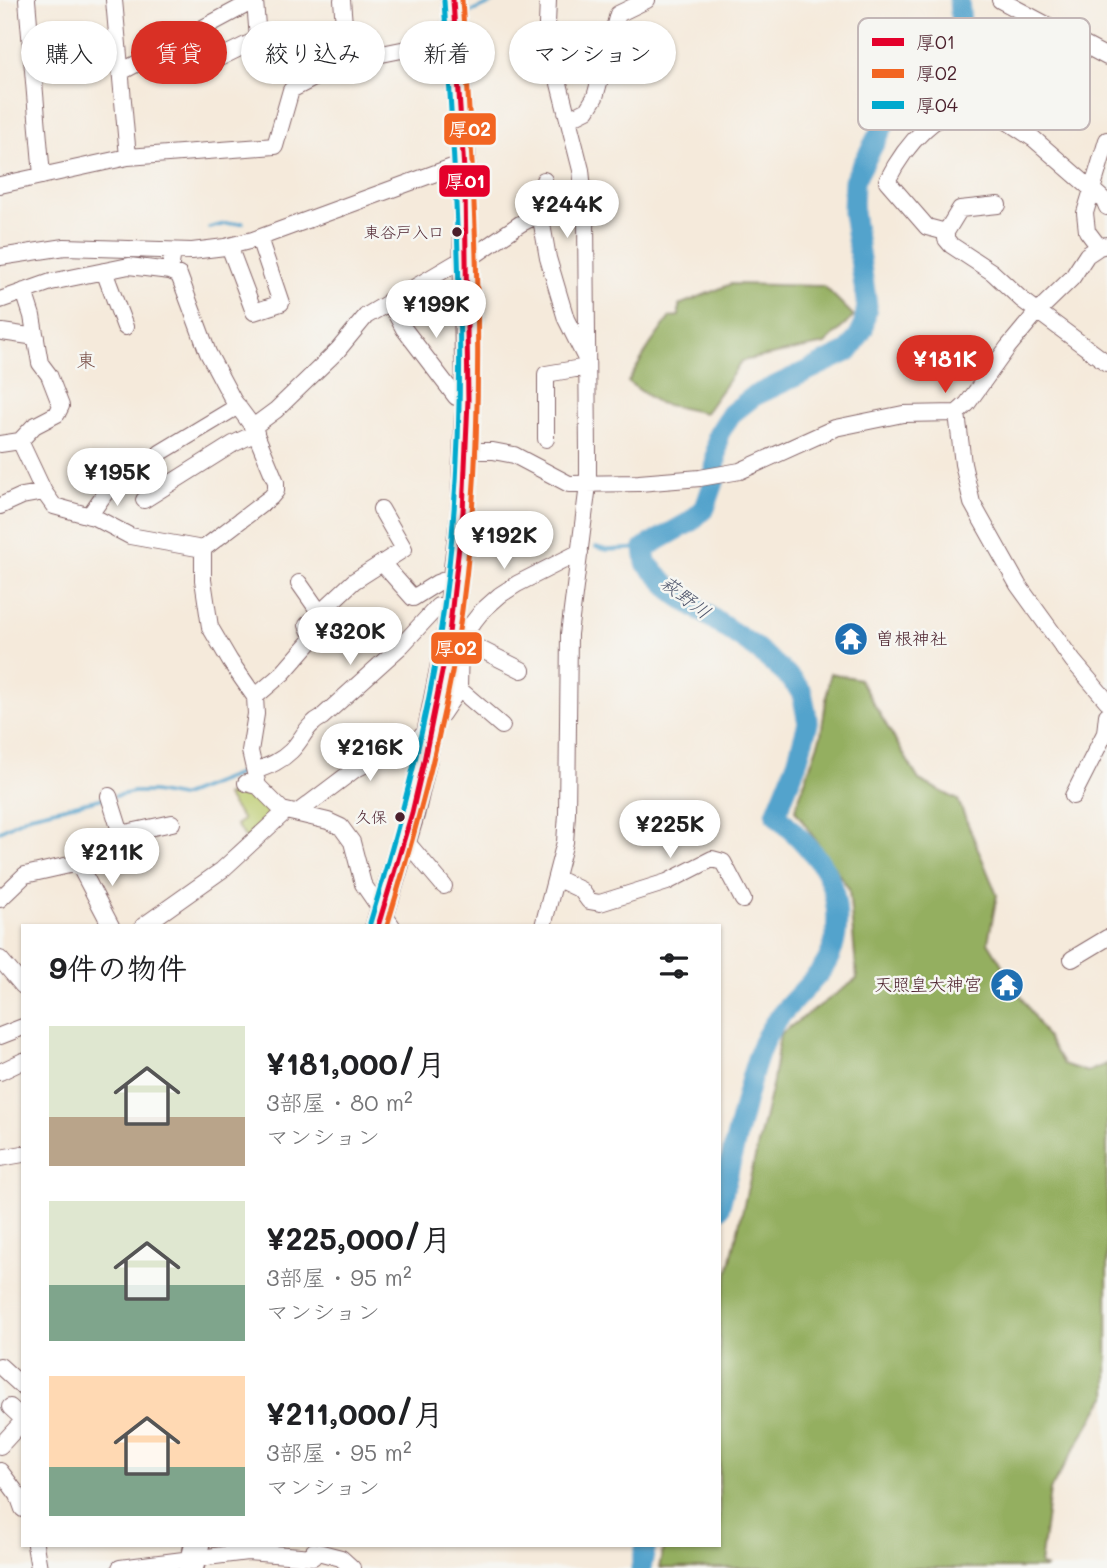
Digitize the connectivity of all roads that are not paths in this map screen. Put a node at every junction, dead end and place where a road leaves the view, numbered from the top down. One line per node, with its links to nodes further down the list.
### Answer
1 (27, 0): 28 (street)
2 (114, 0): 19 (street)
3 (255, 0): 12 (street); 16 (street)
4 (342, 0): 13 (street)
5 (437, 0): 14 (highway)
6 (453, 0): 27 (highway)
7 (548, 0): 22 (street)
8 (647, 0): 10 (street)
9 (1000, 0): 11 (street)
10 (618, 7): 22 (street)
11 (1034, 18)
12 (216, 21)
13 (344, 21)
14 (439, 21)
15 (1090, 48): 17 (street)
16 (227, 54)
17 (1107, 57)
18 (131, 67): 19 (street)
19 (121, 72): 26 (street)
20 (303, 84): 26 (street)
21 (446, 84): 27 (highway)
22 (569, 119): 32 (street)
23 (925, 130): 36 (street)
24 (1021, 130): 31 (street)
25 (1107, 140): 31 (street)
26 (128, 157): 28 (street)
27 (456, 165): 37 (street); 41 (highway)
28 (42, 176): 30 (street)
29 (544, 180): 35 (street)
30 (0, 185)
31 (1091, 189): 34 (street); 39 (street)
32 (583, 191): 35 (street); 52 (street)
33 (998, 205): 36 (street)
34 (1107, 207)
35 (538, 214): 41 (street); 52 (street)
36 (946, 232): 48 (street)
37 (259, 238): 38 (street); 38 (street)
38 (229, 246): 40 (street)
39 (1103, 246): 48 (street)
40 (173, 251): 42 (street); 44 (street)
41 (465, 255): 47 (street); 54 (highway)
42 (0, 257)
43 (104, 271): 44 (street); 45 (street); 49 (street)
44 (170, 271): 55 (street)
45 (24, 291): 46 (street); 51 (street)
46 (0, 300)
47 (389, 301): 54 (street); 57 (street)
48 (1038, 311): 53 (street); 56 (street)
49 (125, 327)
50 (2, 332): 51 (street)
51 (36, 337): 58 (street)
52 (586, 363): 62 (street); 66 (street)
53 (1107, 363)
54 (468, 400): 60 (highway)
55 (238, 406): 57 (street); 61 (street)
56 (957, 413): 66 (street); 83 (street)
57 (254, 430): 63 (street); 72 (street)
58 (20, 441): 59 (street); 67 (street)
59 (0, 444)
60 (467, 451): 62 (street); 75 (highway)
61 (160, 453)
62 (540, 453): 66 (street)
63 (199, 466): 65 (street); 68 (street)
64 (119, 478): 71 (street)
65 (208, 481)
66 (588, 485): 73 (street)
67 (44, 492): 69 (street); 71 (street)
68 (144, 500)
69 (0, 506)
70 (381, 509): 74 (street)
71 (89, 516): 72 (street)
72 (203, 549): 82 (street)
73 (580, 552): 79 (street); 95 (street)
74 (382, 562): 75 (street); 78 (street)
75 (456, 576): 77 (highway)
76 (299, 583): 78 (street)
77 (453, 606): 79 (highway); 87 (street)
78 (320, 613): 82 (street)
79 (454, 640): 80 (street); 81 (street); 85 (highway)
80 (522, 670)
81 (459, 689): 85 (street); 86 (street)
82 (255, 697): 87 (street)
83 (1107, 701)
84 (1107, 715): 89 (street)
85 (432, 723): 90 (street); 93 (highway)
86 (502, 726)
87 (253, 780): 90 (street)
88 (108, 796): 92 (street)
89 (1073, 796)
90 (292, 812): 99 (street); 101 (street)
91 (172, 823): 92 (street)
92 (121, 834): 94 (street)
93 (404, 839): 96 (street); 99 (highway)
94 (78, 863): 97 (street); 100 (street)
95 (556, 878): 98 (street); 102 (street)
96 (444, 886)
97 (0, 899)
98 (743, 900)
99 (384, 922)
100 (110, 924)
101 (146, 924)
102 (544, 924)
103 (1107, 937): 105 (street)
104 (0, 959): 106 (street)
105 (1072, 959)
106 (12, 981)
107 (21, 1028): 108 (street)
108 (0, 1036)
109 (21, 1062): 110 (street)
110 (0, 1072)
111 (21, 1154): 112 (street)
112 (0, 1158)
113 (0, 1366): 114 (street)
114 (21, 1385)
115 (10, 1407): 116 (street)
116 (21, 1418)
117 (21, 1422): 118 (street)
118 (0, 1446)
119 (0, 1471): 120 (street)
120 (21, 1498)
121 (35, 1547): 124 (street)
122 (313, 1555): 123 (street); 126 (street)
123 (194, 1557): 125 (street)
124 (39, 1568)
125 (120, 1568)
126 (352, 1568)

